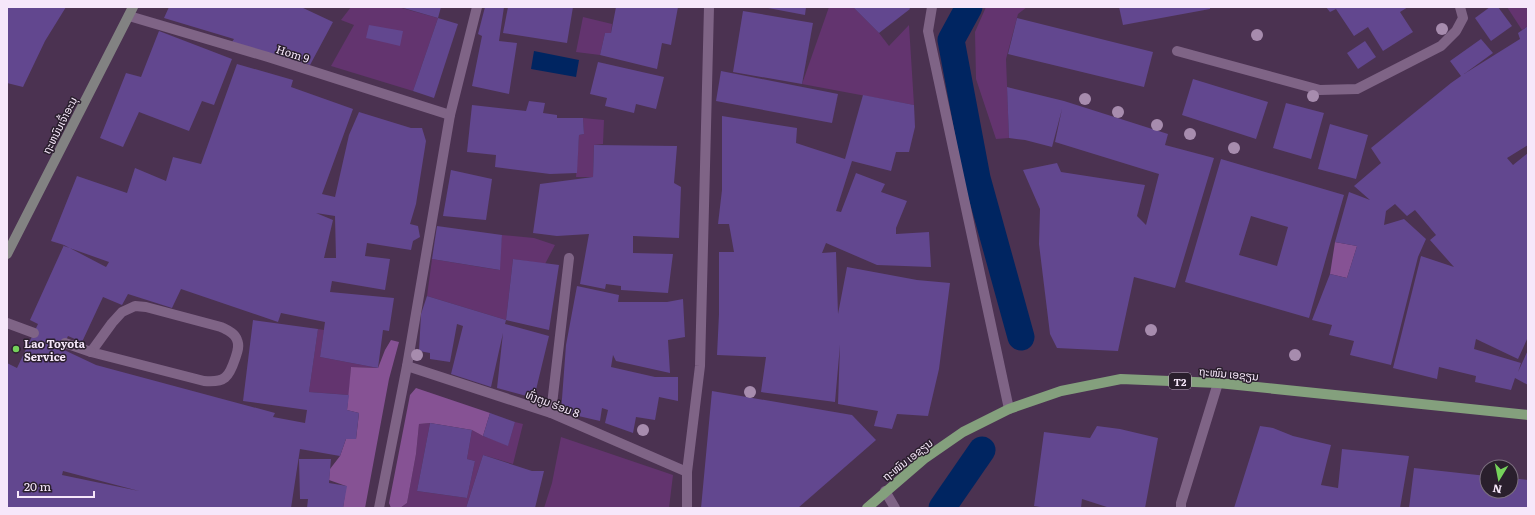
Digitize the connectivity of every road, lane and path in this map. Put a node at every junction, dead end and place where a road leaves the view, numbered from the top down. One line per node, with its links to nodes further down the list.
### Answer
1 (477, 7): 7 (street)
2 (709, 7): 19 (street)
3 (932, 7): 16 (street)
4 (1460, 7): 6 (street)
5 (131, 12): 7 (street, Hom 9); 8 (street, ຖະຫນົນເຈົ້າອະນຸ)
6 (1177, 51)
7 (450, 115): 14 (street)
8 (7, 254)
9 (569, 258): 17 (street)
10 (7, 323): 11 (street)
11 (34, 333)
12 (65, 344): 13 (street)
13 (91, 352): 13 (street)
14 (407, 366): 17 (street, ທົ່ງຕູມ ຮ່ອມ 8); 21 (street)
15 (1218, 383): 16 (main road, ຖະໜົນ ເອຊຽນ / T2); 18 (main road, ຖະໜົນ ເອຊຽນ / T2); 25 (street)
16 (1009, 409): 20 (main road, ຖະໜົນ ເອຊຽນ / T2)
17 (551, 413): 19 (street, ທົ່ງຕູມ ຮ່ອມ 8)
18 (1528, 415)
19 (687, 472): 22 (street)
20 (885, 491): 23 (main road, ຖະໜົນ ເອຊຽນ / T2); 24 (street)
21 (379, 508)
22 (687, 508)
23 (867, 508)
24 (895, 508)
25 (1181, 508)

